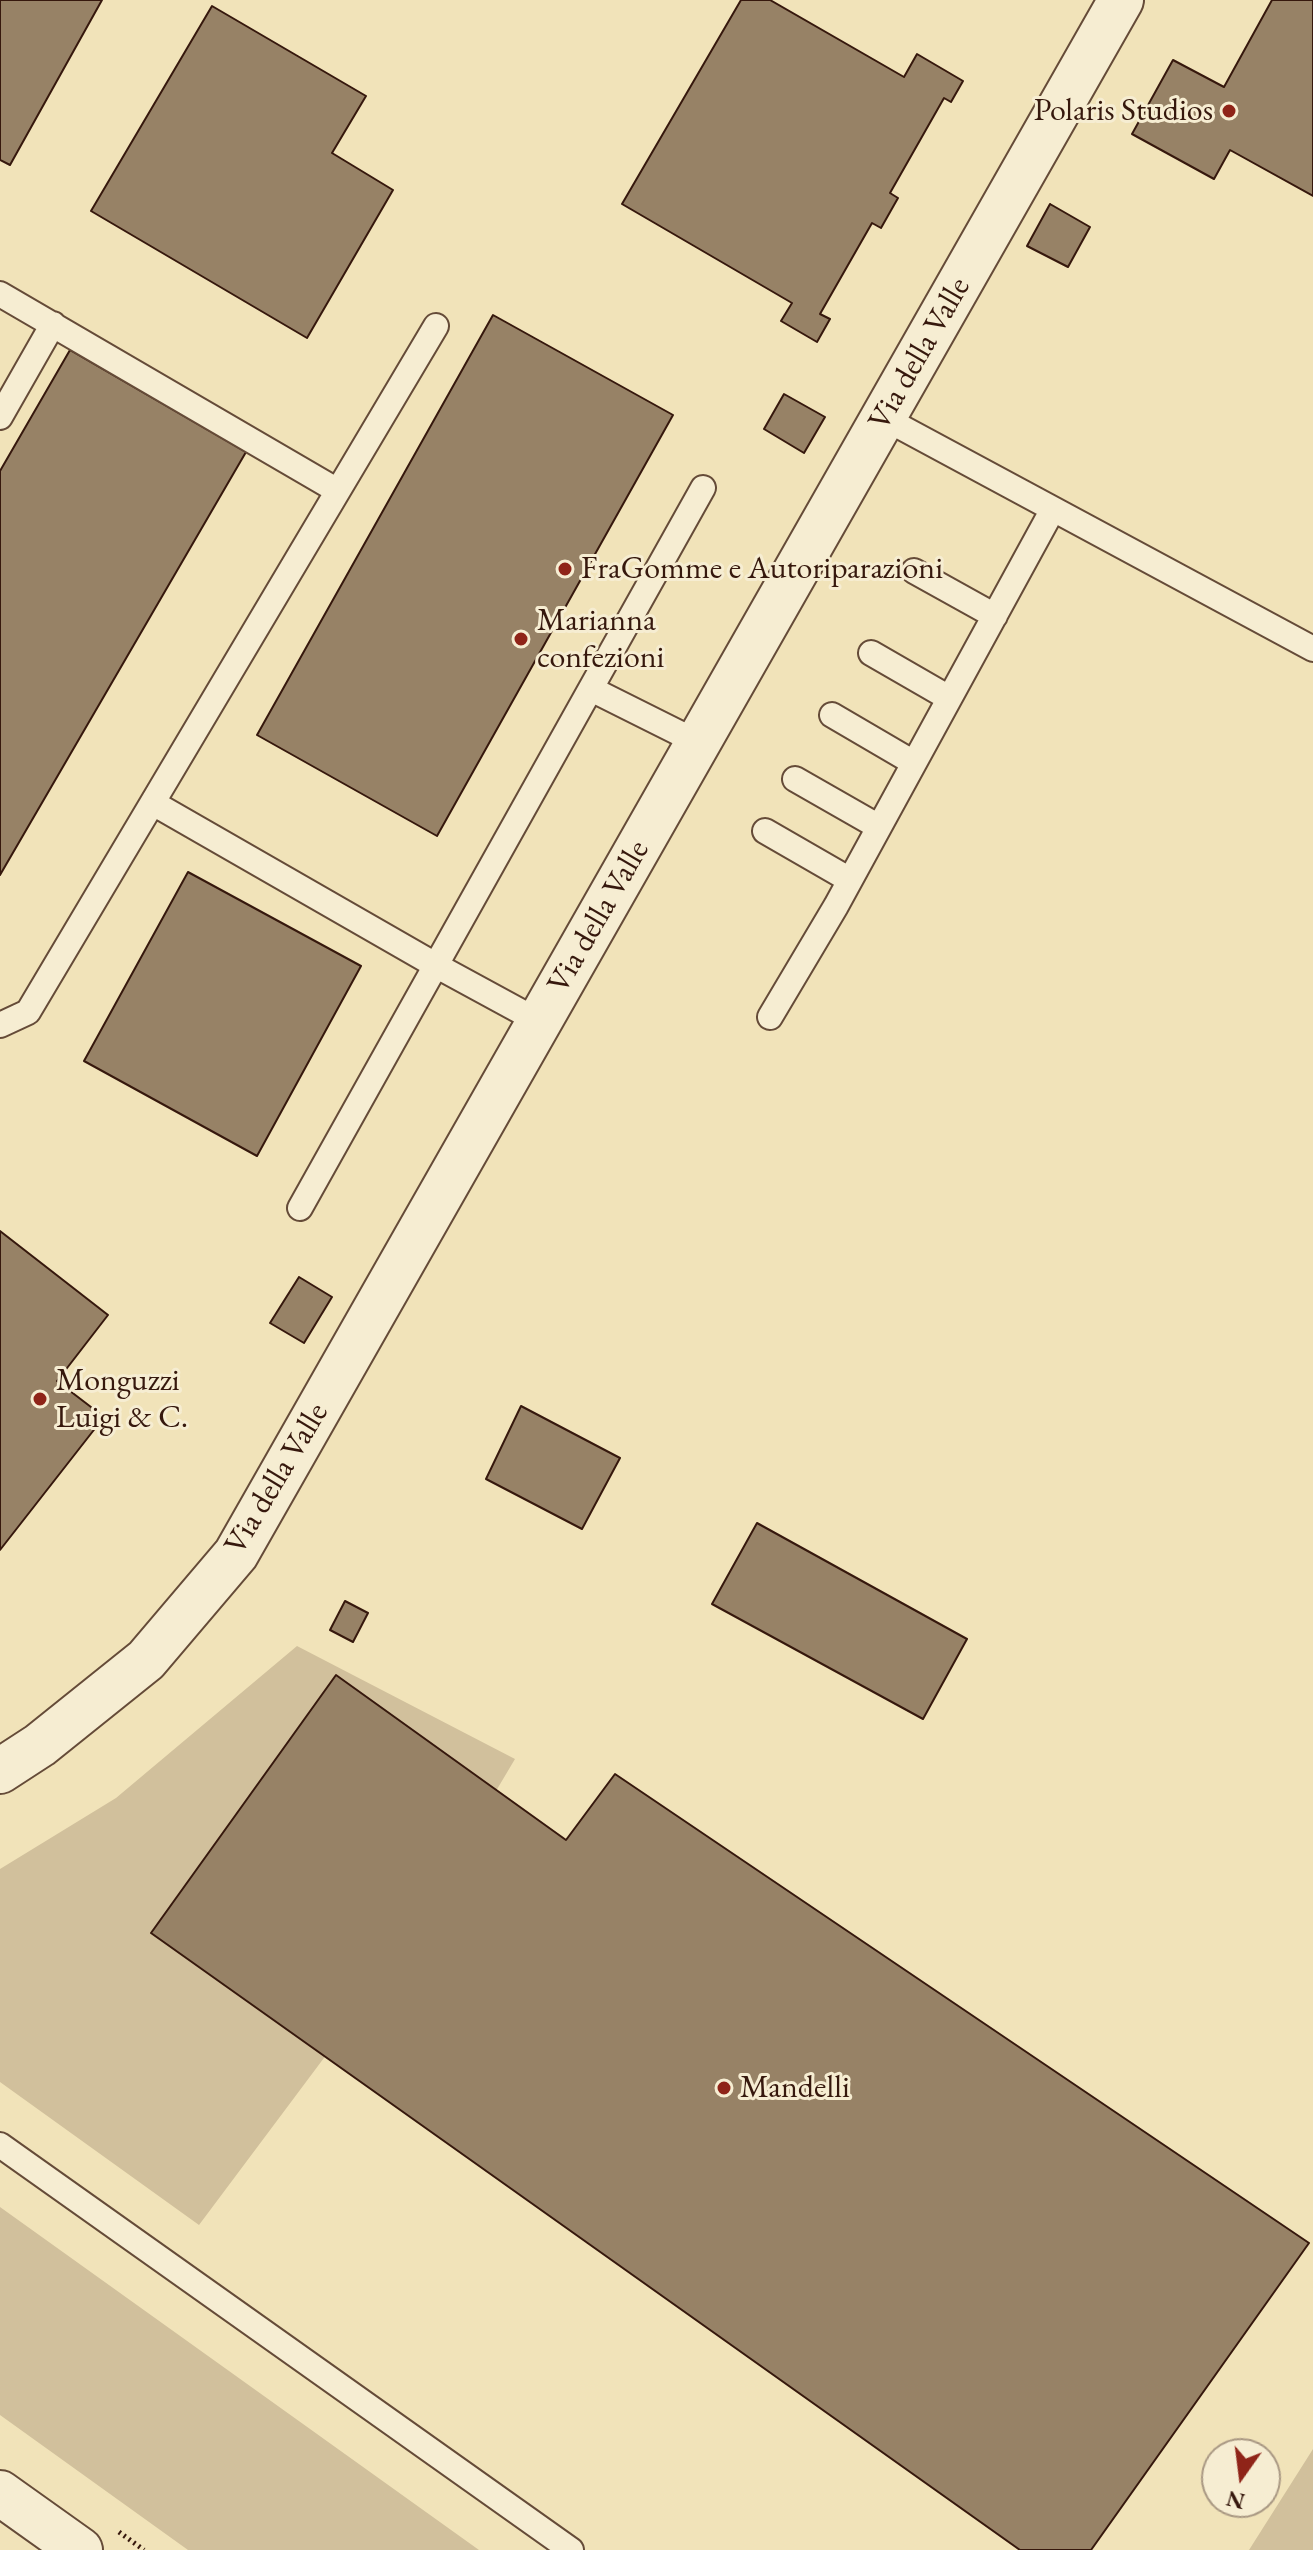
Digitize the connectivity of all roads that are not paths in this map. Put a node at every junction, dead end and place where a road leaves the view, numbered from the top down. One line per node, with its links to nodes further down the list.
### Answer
1 (1121, 0): 6 (street, Via della Valle)
2 (0, 294): 3 (lane)
3 (53, 324): 5 (lane); 8 (lane)
4 (436, 326): 8 (lane)
5 (0, 417)
6 (884, 418): 9 (lane); 17 (street, Via della Valle)
7 (703, 488): 14 (lane)
8 (338, 491): 20 (lane)
9 (1053, 509): 11 (lane); 12 (lane)
10 (914, 571): 11 (lane)
11 (995, 616): 15 (lane)
12 (1313, 649)
13 (871, 653): 15 (lane)
14 (591, 689): 17 (lane); 24 (lane)
15 (949, 698): 18 (lane)
16 (832, 715): 18 (lane)
17 (699, 743): 26 (street, Via della Valle)
18 (914, 763): 21 (lane)
19 (795, 779): 21 (lane)
20 (153, 803): 24 (lane); 27 (lane)
21 (879, 827): 23 (lane)
22 (765, 831): 23 (lane)
23 (850, 880): 25 (lane)
24 (437, 966): 26 (lane); 28 (lane)
25 (770, 1017)
26 (540, 1022): 29 (street, Via della Valle)
27 (0, 1025)
28 (300, 1208)
29 (0, 1771)
30 (0, 2145): 32 (lane)
31 (0, 2493): 33 (street)
32 (555, 2546)
33 (80, 2550)

